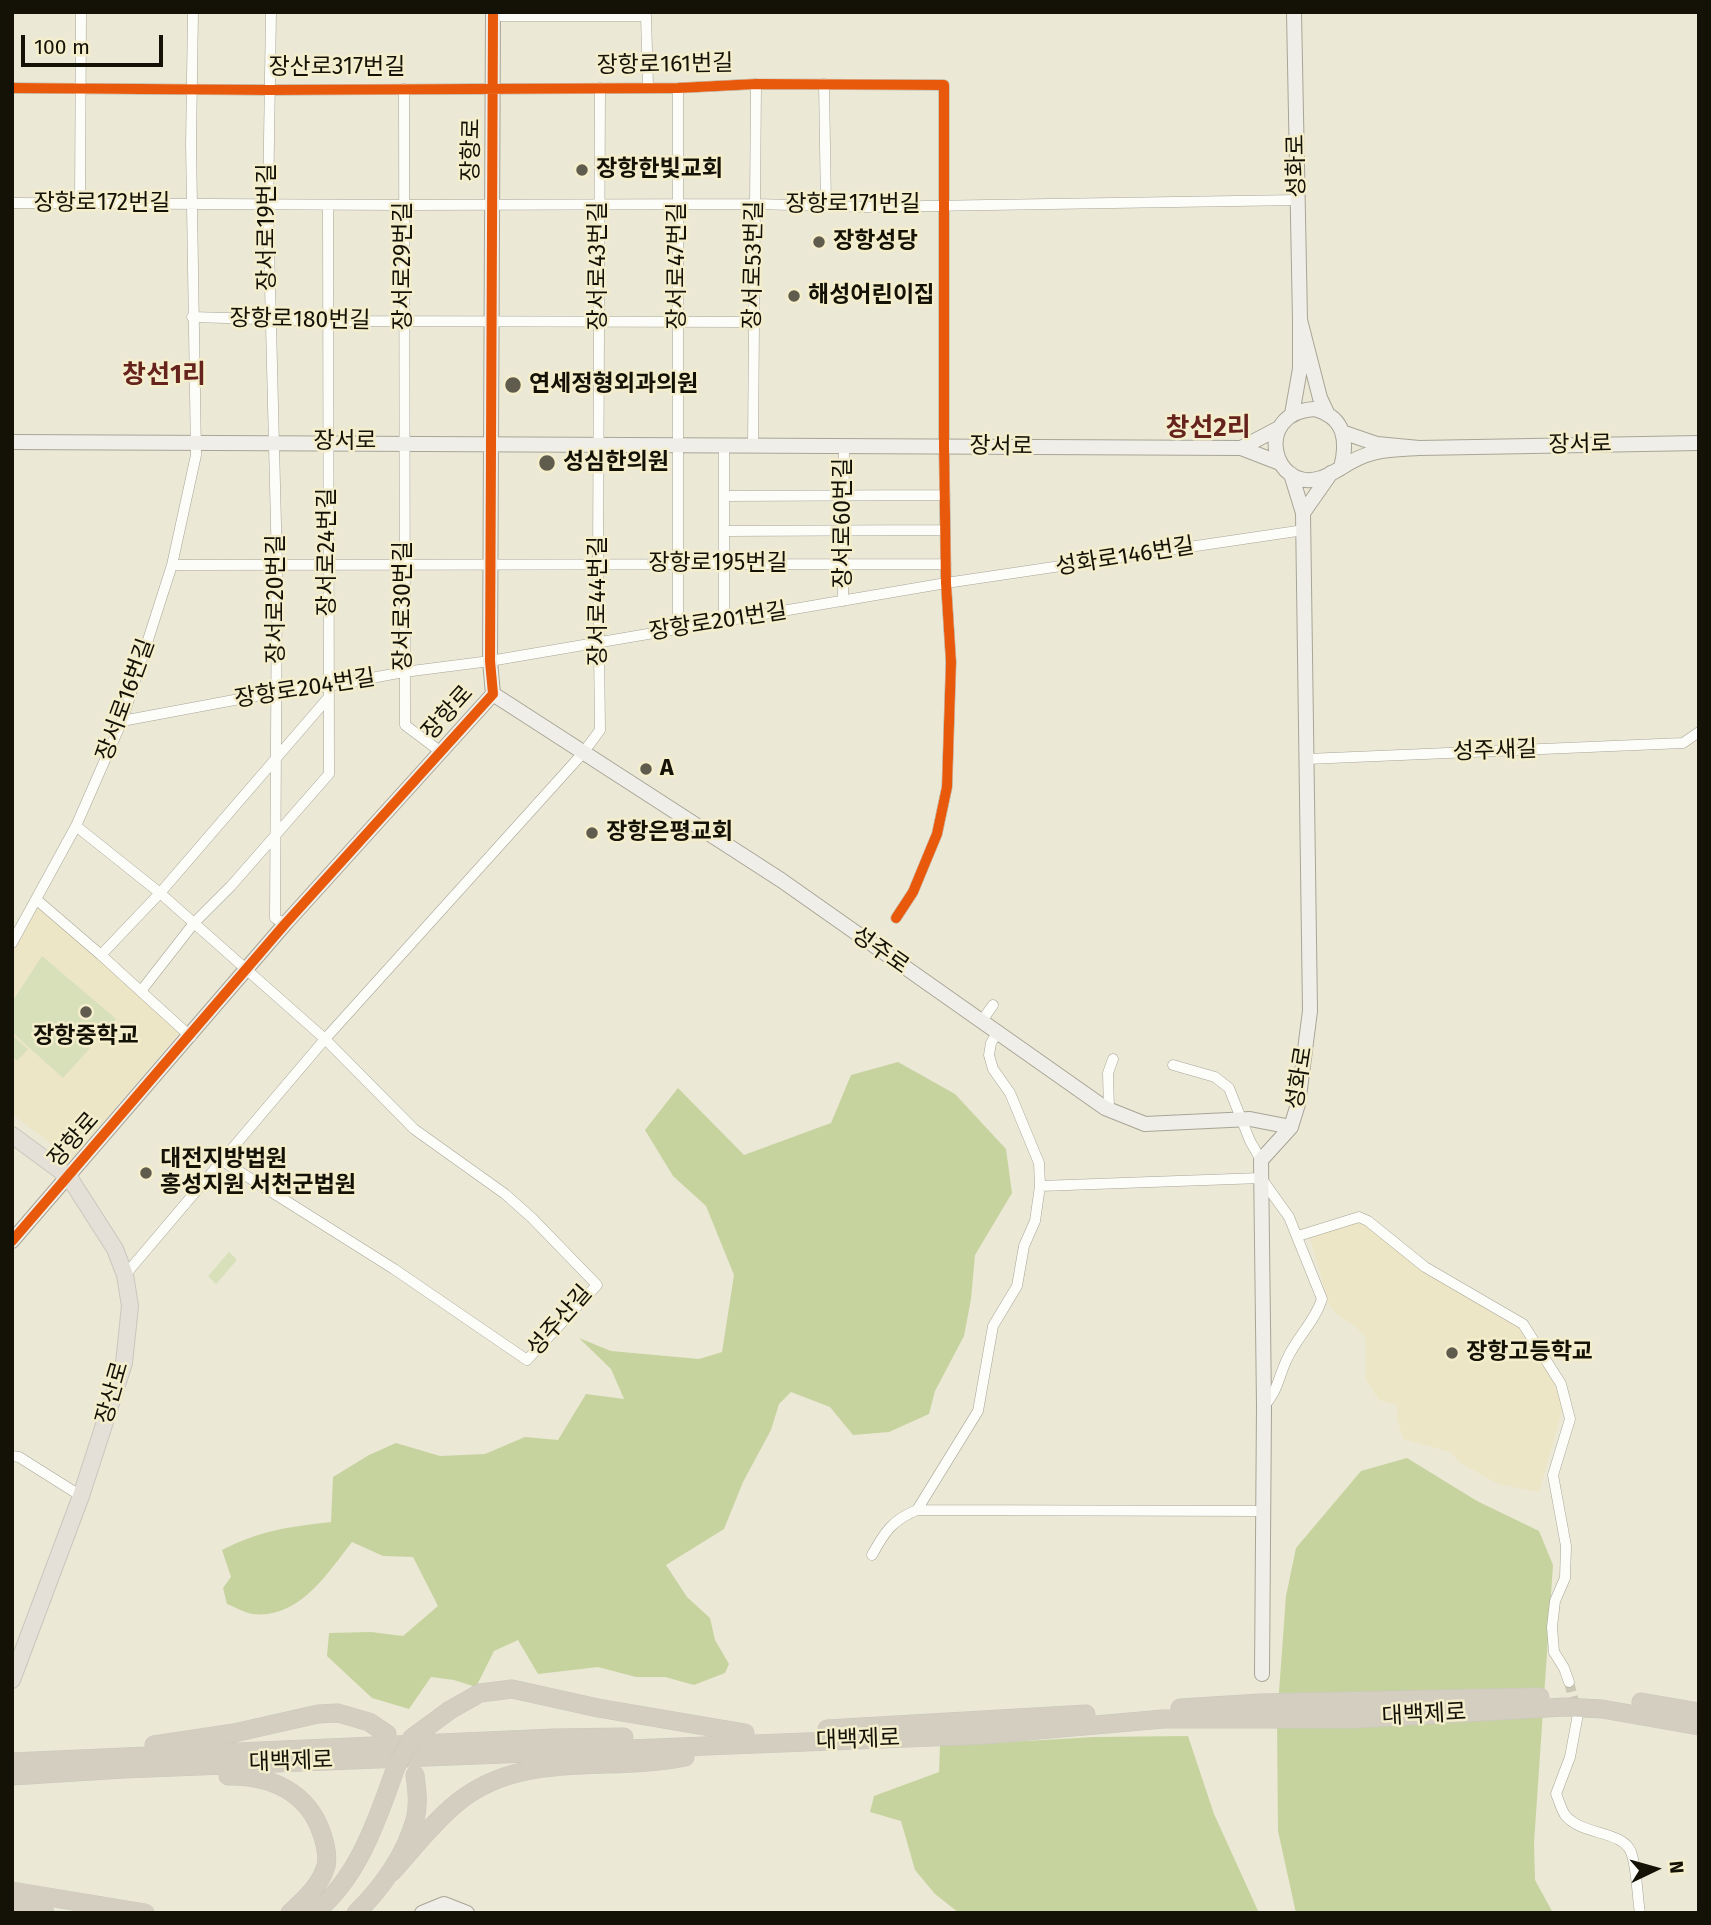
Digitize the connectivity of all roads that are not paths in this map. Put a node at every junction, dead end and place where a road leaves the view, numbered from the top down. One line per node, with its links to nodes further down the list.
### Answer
1 (81, 12): 8 (street)
2 (193, 12): 14 (street)
3 (271, 12): 16 (street, 장서로19번길)
4 (1294, 12): 17 (street, 성화로)
5 (494, 14): 10 (street, 장항로); 12 (street)
6 (824, 84): 7 (street, 장항로161번길); 28 (street, 장항로161번길); 29 (street)
7 (756, 85): 13 (street, 장항로161번길); 22 (street, 장서로53번길)
8 (81, 87): 9 (street, 장산로317번길); 14 (street, 장산로317번길); 19 (street)
9 (12, 88)
10 (494, 88): 11 (street, 장항로161번길); 15 (street, 장산로317번길); 26 (street, 장항로)
11 (600, 88): 12 (street, 장항로161번길); 27 (street, 장서로43번길)
12 (648, 88): 13 (street, 장항로161번길)
13 (678, 88): 21 (street, 장서로47번길)
14 (193, 89): 16 (street, 장산로317번길); 20 (street, 장항로172번길)
15 (404, 89): 16 (street, 장산로317번길); 25 (street, 장서로29번길)
16 (268, 90): 23 (street, 장서로19번길)
17 (1298, 200): 28 (street, 장항로171번길); 32 (street, 성화로)
18 (12, 203): 19 (street, 장항로172번길)
19 (80, 204): 20 (street, 장항로172번길)
20 (192, 204): 23 (street, 장항로172번길); 30 (street, 장서로16번길)
21 (678, 204): 22 (street, 장항로171번길); 27 (street, 장항로171번길); 37 (street, 장서로47번길)
22 (755, 204): 29 (street, 장항로171번길); 38 (street, 장서로53번길)
23 (268, 205): 24 (street, 장항로172번길); 31 (street, 장서로19번길)
24 (328, 205): 25 (street, 장항로172번길); 33 (street, 장서로24번길)
25 (404, 205): 26 (street, 장항로172번길); 34 (street, 장서로29번길)
26 (492, 205): 27 (street, 장항로171번길); 35 (street, 장항로)
27 (599, 205): 36 (street, 장서로43번길)
28 (944, 205): 29 (street, 장항로171번길); 55 (street)
29 (826, 206)
30 (192, 317): 31 (street, 장항로180번길); 44 (street, 장서로16번길)
31 (269, 318): 33 (street, 장항로180번길); 45 (street, 장서로19번길)
32 (1300, 320): 39 (street); 40 (street)
33 (328, 321): 34 (street, 장항로180번길); 46 (street, 장서로24번길)
34 (405, 322): 35 (street, 장항로180번길); 47 (street, 장서로29번길)
35 (492, 322): 36 (street, 장항로180번길); 48 (street, 장항로)
36 (599, 322): 37 (street, 장항로180번길); 50 (street, 장서로43번길)
37 (677, 322): 38 (street, 장항로180번길); 51 (street, 장서로47번길)
38 (752, 322): 53 (street, 장서로53번길)
39 (1292, 414): 40 (street); 41 (street)
40 (1328, 415): 42 (street)
41 (1279, 428): 56 (street); 58 (street)
42 (1342, 432): 57 (street); 59 (street)
43 (12, 442): 44 (street, 장서로)
44 (196, 442): 45 (street, 장서로); 70 (street, 장서로16번길)
45 (275, 442): 46 (street, 장서로); 71 (street, 장서로20번길)
46 (327, 442): 47 (street, 장서로); 72 (street, 장서로24번길)
47 (404, 443): 48 (street, 장서로); 73 (street, 장서로30번길)
48 (492, 443): 50 (street, 장서로); 74 (street, 장항로)
49 (1699, 443): 57 (street, 장서로)
50 (600, 444): 51 (street, 장서로); 75 (street, 장서로44번길)
51 (677, 444): 52 (street, 장서로); 76 (street)
52 (724, 444): 53 (street, 장서로); 62 (street)
53 (753, 445): 54 (street, 장서로)
54 (844, 445): 55 (street, 장서로); 60 (street, 장서로60번길)
55 (944, 446): 56 (street, 장서로); 61 (street)
56 (1241, 448): 58 (street)
57 (1419, 448): 59 (street)
58 (1285, 468): 59 (street); 63 (street, 성화로)
59 (1336, 470): 63 (street)
60 (844, 495): 61 (street); 62 (street); 64 (street, 장서로60번길)
61 (945, 495): 65 (street)
62 (724, 496): 67 (street)
63 (1303, 513): 66 (street, 성화로)
64 (844, 530): 65 (street); 67 (street); 68 (street, 장서로60번길)
65 (945, 530): 69 (street)
66 (1304, 530): 78 (street, 성화로146번길); 94 (street, 성화로)
67 (724, 531): 77 (street)
68 (844, 563): 69 (street, 장항로195번길); 77 (street, 장항로195번길); 79 (street, 장서로60번길)
69 (946, 564): 78 (street)
70 (172, 565): 71 (street, 장항로195번길); 89 (street, 장서로16번길)
71 (277, 565): 72 (street, 장항로195번길); 86 (street, 장서로20번길)
72 (329, 565): 73 (street, 장항로195번길); 85 (street, 장서로24번길)
73 (404, 565): 74 (street, 장항로195번길); 84 (street, 장서로30번길)
74 (490, 565): 75 (street, 장항로195번길); 83 (street, 장항로)
75 (598, 565): 76 (street, 장항로195번길); 82 (street, 장서로44번길)
76 (678, 565): 77 (street, 장항로195번길); 81 (street)
77 (724, 565): 80 (street)
78 (946, 583): 79 (street, 장항로201번길); 99 (street)
79 (844, 601): 80 (street, 장항로201번길)
80 (724, 621): 81 (street, 장항로201번길)
81 (678, 628): 82 (street, 장항로201번길)
82 (599, 642): 83 (street, 장항로201번길); 92 (street, 장서로44번길)
83 (490, 661): 84 (street, 장항로204번길); 87 (street, 장항로)
84 (404, 672): 85 (street, 장항로204번길); 91 (street, 장서로30번길)
85 (328, 686): 86 (street, 장항로204번길); 88 (street, 장서로24번길)
86 (277, 692): 89 (street, 장항로204번길); 93 (street, 장서로20번길)
87 (493, 694): 91 (street, 장항로); 92 (street, 성주로)
88 (328, 698): 93 (street); 96 (street, 장서로24번길)
89 (122, 721): 95 (street, 장서로16번길)
90 (1699, 732): 94 (street, 성주새길)
91 (441, 752): 101 (street, 장항로)
92 (583, 753): 107 (street, 성주로); 110 (street)
93 (278, 757): 96 (street, 장서로20번길); 97 (street)
94 (1307, 759): 115 (street, 성화로)
95 (76, 826): 97 (street, 성주산길); 98 (street, 장서로16번길)
96 (277, 832): 100 (street); 101 (street, 장서로20번길)
97 (160, 893): 100 (street, 성주산길); 103 (street)
98 (37, 900): 102 (street, 장서로16번길); 103 (street)
99 (896, 918)
100 (194, 923): 104 (street, 성주산길); 105 (street)
101 (285, 924): 104 (street, 장항로)
102 (12, 943)
103 (101, 955): 105 (street)
104 (247, 970): 109 (street, 장항로); 110 (street, 성주산길)
105 (141, 990): 109 (street)
106 (993, 1005): 107 (street)
107 (981, 1022): 108 (street, 성주로)
108 (997, 1033): 113 (street, 성주로); 121 (street)
109 (191, 1037): 119 (street, 장항로)
110 (325, 1039): 117 (street); 117 (street, 성주산길)
111 (1113, 1059): 113 (street)
112 (1173, 1065): 114 (street)
113 (1109, 1110): 114 (street, 성주로)
114 (1242, 1120): 115 (street, 성주로); 118 (street)
115 (1291, 1127): 118 (street, 성화로)
116 (12, 1135): 119 (main road, 장산로)
117 (221, 1160): 124 (street)
118 (1261, 1160): 120 (street)
119 (69, 1177): 123 (street, 장항로); 124 (main road, 장산로)
120 (1261, 1178): 121 (street); 122 (street); 125 (street)
121 (1040, 1186): 128 (street)
122 (1298, 1237): 125 (street); 133 (street)
123 (12, 1241)
124 (125, 1275): 127 (main road, 장산로)
125 (1264, 1406): 129 (street)
126 (12, 1456): 127 (street)
127 (81, 1496): 132 (main road, 장산로)
128 (918, 1510): 129 (street); 130 (street)
129 (1263, 1511): 131 (street)
130 (872, 1555)
131 (1262, 1674)
132 (12, 1680)
133 (1569, 1682)
134 (1699, 1712): 138 (highway, 대백제로)
135 (1577, 1714): 152 (street)
136 (1699, 1726): 138 (highway, 대백제로)
137 (387, 1734): 139 (highway)
138 (746, 1739): 139 (highway, 대백제로); 142 (highway); 148 (highway, bridge)
139 (119, 1763): 140 (highway, 대백제로); 147 (highway)
140 (15, 1769)
141 (415, 1776): 142 (highway)
142 (392, 1872): 149 (highway)
143 (12, 1891): 146 (highway)
144 (12, 1907): 145 (highway)
145 (45, 1913)
146 (145, 1913)
147 (290, 1913)
148 (314, 1913)
149 (356, 1913)
150 (422, 1913): 151 (street)
151 (467, 1913)
152 (1640, 1913)

